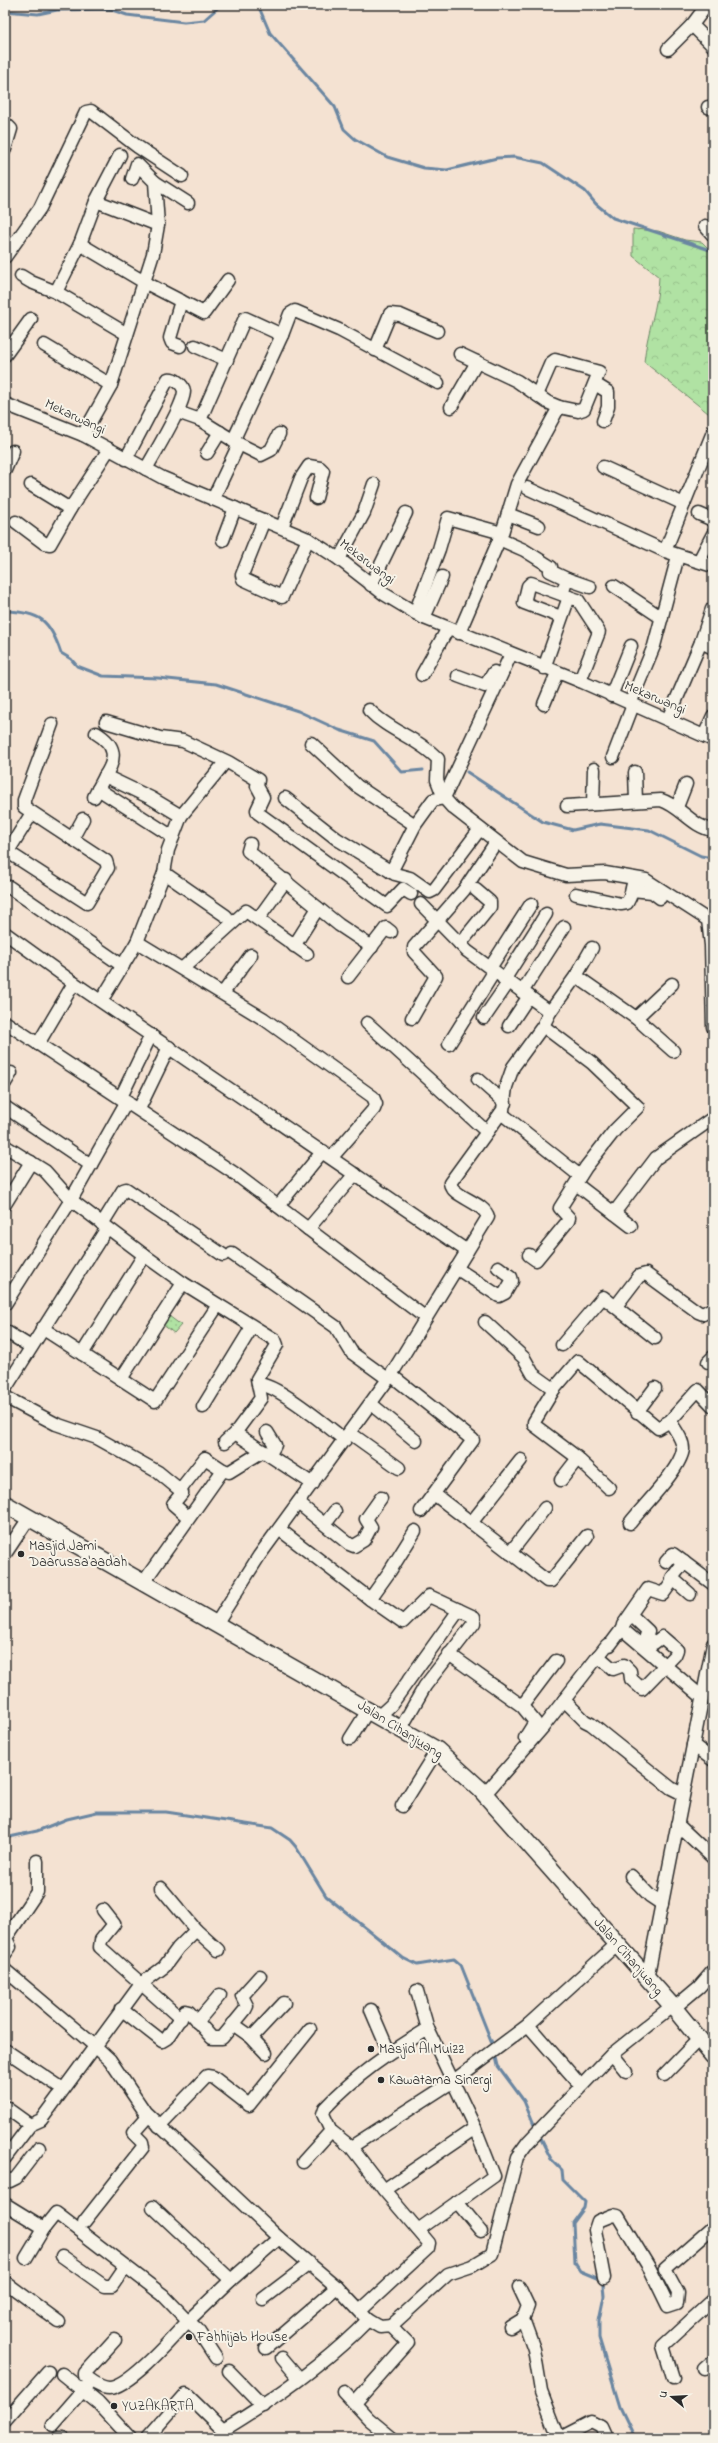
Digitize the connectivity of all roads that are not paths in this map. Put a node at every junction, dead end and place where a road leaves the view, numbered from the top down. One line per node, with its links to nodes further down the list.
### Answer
1 (707, 5): 2 (street)
2 (692, 25): 3 (street); 4 (street)
3 (713, 46)
4 (668, 49)
5 (5, 123): 6 (street)
6 (5, 149)
7 (120, 155): 11 (street)
8 (182, 176): 15 (street)
9 (132, 179): 10 (street)
10 (155, 182): 12 (street); 13 (street)
11 (96, 201): 13 (street); 14 (street)
12 (188, 203)
13 (158, 225): 18 (street)
14 (80, 244): 18 (street); 19 (street)
15 (5, 257)
16 (21, 276): 19 (street)
17 (228, 280): 20 (street)
18 (144, 282): 20 (street); 23 (street)
19 (56, 292): 23 (street)
20 (181, 301): 26 (street)
21 (31, 319): 30 (street)
22 (437, 331): 28 (street)
23 (127, 334): 35 (street)
24 (282, 335): 28 (street); 31 (street); 47 (street)
25 (44, 345): 35 (street)
26 (180, 346)
27 (195, 346): 31 (street)
28 (375, 350): 33 (street)
29 (460, 354): 32 (street)
30 (5, 355)
31 (227, 360): 41 (street)
32 (477, 362): 36 (street); 38 (street)
33 (438, 383)
34 (595, 384): 36 (street); 39 (street); 42 (street)
35 (111, 385): 46 (street)
36 (537, 395): 39 (street)
37 (5, 404): 46 (street, Mekarwangi)
38 (451, 407)
39 (559, 407): 64 (street)
40 (183, 414): 41 (street)
41 (200, 420): 43 (street)
42 (603, 421)
43 (220, 432): 47 (street); 50 (street)
44 (713, 432): 60 (street)
45 (279, 434): 47 (street)
46 (84, 435): 48 (street, Mekarwangi)
47 (236, 442): 59 (street)
48 (109, 449): 51 (street, Mekarwangi); 62 (street)
49 (13, 452): 54 (street)
50 (207, 453)
51 (126, 458): 53 (street, Mekarwangi); 53 (street)
52 (603, 467): 60 (street)
53 (146, 469): 59 (street, Mekarwangi)
54 (5, 470)
55 (374, 484): 77 (street)
56 (31, 485): 62 (street)
57 (526, 488): 75 (street)
58 (316, 498): 70 (street)
59 (213, 499): 61 (street, Mekarwangi)
60 (684, 504): 75 (street)
61 (235, 508): 66 (street, Mekarwangi); 74 (street)
62 (70, 509): 68 (street)
63 (406, 513): 82 (street)
64 (508, 514): 69 (street); 72 (street)
65 (699, 514): 67 (street)
66 (264, 520): 70 (street, Mekarwangi); 73 (street)
67 (713, 520)
68 (16, 522)
69 (539, 526)
70 (282, 527): 73 (street, Mekarwangi)
71 (713, 534): 78 (street)
72 (501, 536): 81 (street); 87 (street); 90 (street)
73 (308, 539): 77 (street, Mekarwangi)
74 (223, 540)
75 (664, 551): 76 (street)
76 (678, 556): 78 (street); 89 (street)
77 (339, 559): 82 (street, Mekarwangi)
78 (699, 561): 79 (street)
79 (713, 566)
80 (442, 577): 87 (street)
81 (567, 579): 84 (street); 85 (street)
82 (371, 585): 87 (street, Mekarwangi)
83 (614, 586): 89 (street)
84 (590, 587)
85 (565, 595): 88 (street); 88 (street); 99 (street)
86 (712, 609): 91 (street)
87 (419, 615): 90 (street, Mekarwangi)
88 (561, 617): 95 (street)
89 (662, 618): 102 (street)
90 (453, 631): 94 (street, Mekarwangi); 97 (street)
91 (701, 642): 93 (street); 105 (street)
92 (631, 646): 100 (street)
93 (713, 648)
94 (507, 653): 95 (street, Mekarwangi); 98 (street); 118 (street)
95 (544, 668): 96 (street, Mekarwangi)
96 (557, 673): 99 (street, Mekarwangi); 101 (street)
97 (422, 675)
98 (458, 676)
99 (580, 682): 100 (street, Mekarwangi)
100 (611, 696): 102 (street, Mekarwangi)
101 (544, 704)
102 (632, 704): 105 (street, Mekarwangi); 111 (street)
103 (369, 710): 118 (street)
104 (713, 716): 109 (street)
105 (668, 719): 109 (street, Mekarwangi)
106 (106, 722): 140 (street)
107 (52, 724): 123 (street)
108 (96, 733): 115 (street)
109 (709, 738)
110 (311, 743): 126 (street)
111 (613, 757)
112 (222, 766): 124 (street)
113 (594, 769): 120 (street)
114 (635, 772): 119 (street)
115 (105, 776): 124 (street); 129 (street)
116 (686, 784): 122 (street)
117 (285, 798): 134 (street)
118 (444, 798): 126 (street); 127 (street)
119 (636, 801): 120 (street); 122 (street)
120 (593, 804): 121 (street)
121 (567, 806)
122 (677, 807): 128 (street)
123 (32, 813): 130 (street); 133 (street)
124 (181, 816): 129 (street)
125 (83, 819): 130 (street)
126 (415, 825): 134 (street)
127 (480, 830): 131 (street); 134 (street)
128 (713, 830)
129 (173, 837): 135 (street)
130 (72, 839): 133 (street)
131 (496, 842): 137 (street); 149 (street)
132 (250, 844): 136 (street)
133 (6, 854)
134 (391, 872)
135 (164, 873): 147 (street); 153 (street)
136 (286, 880): 144 (street); 148 (street)
137 (633, 885): 141 (street); 145 (street); 178 (street)
138 (9, 887): 160 (street)
139 (476, 890): 154 (street)
140 (411, 894)
141 (576, 894)
142 (421, 904): 149 (street)
143 (531, 904): 162 (street)
144 (318, 908): 155 (street); 156 (street)
145 (673, 908)
146 (546, 914): 162 (street)
147 (226, 916)
148 (258, 919): 155 (street); 161 (street)
149 (438, 922): 154 (street); 171 (street)
150 (564, 927): 168 (street)
151 (391, 932): 156 (street)
152 (5, 933): 165 (street)
153 (137, 942): 160 (street); 161 (street)
154 (460, 944): 162 (street)
155 (294, 946): 158 (street)
156 (372, 947): 164 (street)
157 (592, 948): 163 (street)
158 (308, 954)
159 (251, 955): 167 (street)
160 (123, 966): 169 (street)
161 (183, 968): 167 (street)
162 (499, 976): 168 (street); 172 (street); 181 (street)
163 (576, 976): 170 (street); 173 (street)
164 (348, 977)
165 (74, 983): 169 (street); 180 (street)
166 (672, 984): 173 (street)
167 (223, 993): 192 (street)
168 (525, 994): 170 (street); 176 (street)
169 (101, 1001): 179 (street)
170 (550, 1012): 177 (street)
171 (412, 1018)
172 (484, 1018)
173 (636, 1018): 183 (street)
174 (5, 1022): 180 (street)
175 (367, 1023): 190 (street)
176 (509, 1026)
177 (543, 1026): 187 (street); 196 (street)
178 (713, 1027)
179 (152, 1035): 182 (street); 185 (street)
180 (38, 1044): 185 (street)
181 (449, 1044)
182 (169, 1046): 188 (street); 192 (street)
183 (673, 1051)
184 (478, 1079): 187 (street)
185 (124, 1099): 188 (street); 194 (street)
186 (5, 1107): 194 (street)
187 (503, 1108): 190 (street); 196 (street)
188 (139, 1109): 199 (street)
189 (713, 1118): 200 (street)
190 (487, 1132): 204 (street)
191 (5, 1146): 193 (street)
192 (328, 1154): 195 (street); 199 (street)
193 (31, 1162): 197 (street); 198 (street)
194 (91, 1165): 197 (street)
195 (355, 1174): 203 (street); 204 (street)
196 (578, 1180): 200 (street); 206 (street)
197 (71, 1200): 201 (street); 210 (street)
198 (5, 1204)
199 (278, 1206): 203 (street)
200 (614, 1213): 202 (street)
201 (104, 1226): 205 (street); 217 (street); 224 (street)
202 (631, 1226)
203 (308, 1229): 214 (street)
204 (467, 1251): 208 (street)
205 (144, 1255): 209 (street); 222 (street)
206 (529, 1255)
207 (498, 1267): 208 (street)
208 (456, 1268): 214 (street)
209 (183, 1283): 211 (street); 225 (street)
210 (5, 1304)
211 (218, 1305): 216 (street); 225 (street)
212 (616, 1306): 213 (street); 219 (street); 220 (street)
213 (713, 1308)
214 (426, 1318): 224 (street)
215 (485, 1322): 229 (street)
216 (252, 1327): 226 (street); 233 (street)
217 (42, 1328): 221 (street); 222 (street)
218 (5, 1331): 221 (street)
219 (655, 1338)
220 (562, 1345)
221 (31, 1347): 223 (street)
222 (82, 1354): 225 (street)
223 (9, 1374): 228 (street)
224 (390, 1377): 231 (street); 250 (street)
225 (121, 1379)
226 (258, 1384): 237 (street); 238 (street)
227 (656, 1388): 234 (street)
228 (5, 1389)
229 (554, 1389): 234 (street); 242 (street)
230 (5, 1397): 249 (street)
231 (370, 1404): 238 (street); 239 (street)
232 (713, 1406): 235 (street)
233 (203, 1407)
234 (637, 1412): 235 (street)
235 (670, 1421): 260 (street)
236 (267, 1432): 241 (street)
237 (235, 1434): 240 (street); 241 (street)
238 (347, 1437): 244 (street); 247 (street)
239 (416, 1441)
240 (225, 1442)
241 (267, 1453): 245 (street); 247 (street)
242 (578, 1459): 246 (street); 248 (street)
243 (521, 1460): 259 (street)
244 (399, 1468)
245 (223, 1470): 249 (street); 258 (street)
246 (561, 1480)
247 (313, 1484): 253 (street)
248 (609, 1488)
249 (180, 1490): 258 (street)
250 (434, 1494): 256 (street); 259 (street)
251 (381, 1498): 261 (street)
252 (5, 1504): 257 (main road, Jalan Cihanjuang)
253 (298, 1504): 261 (street); 262 (street)
254 (545, 1508): 265 (street)
255 (335, 1511): 261 (street)
256 (421, 1511)
257 (29, 1518): 266 (street); 270 (main road, Jalan Cihanjuang)
258 (189, 1518): 270 (street)
259 (472, 1523): 265 (street)
260 (630, 1523)
261 (325, 1524)
262 (279, 1529): 273 (street); 276 (street)
263 (415, 1531): 273 (street)
264 (587, 1536): 265 (street)
265 (510, 1553)
266 (5, 1554)
267 (666, 1562): 268 (street)
268 (684, 1562): 269 (street); 271 (street)
269 (673, 1580): 272 (street); 275 (street)
270 (143, 1583): 276 (main road, Jalan Cihanjuang)
271 (713, 1584)
272 (690, 1594)
273 (370, 1599): 274 (street)
274 (459, 1610): 279 (street); 286 (street)
275 (631, 1614): 277 (street); 282 (street)
276 (216, 1624): 286 (main road, Jalan Cihanjuang)
277 (622, 1630): 280 (street); 282 (street)
278 (713, 1644): 283 (street)
279 (449, 1654): 285 (street); 287 (street)
280 (598, 1656): 282 (street); 284 (street)
281 (556, 1661): 285 (street)
282 (663, 1665): 283 (street)
283 (706, 1693): 289 (street)
284 (564, 1700): 292 (street); 293 (street)
285 (522, 1706): 292 (street)
286 (374, 1713): 287 (main road, Jalan Cihanjuang); 288 (street)
287 (401, 1728): 290 (main road, Jalan Cihanjuang)
288 (350, 1739)
289 (693, 1745): 291 (street); 293 (street)
290 (437, 1750): 292 (main road, Jalan Cihanjuang); 294 (street)
291 (713, 1760)
292 (483, 1791): 303 (main road, Jalan Cihanjuang)
293 (683, 1794): 295 (street)
294 (402, 1806)
295 (677, 1824): 296 (street); 300 (street)
296 (713, 1858)
297 (36, 1861): 305 (street)
298 (630, 1876): 300 (street)
299 (161, 1888): 302 (street)
300 (662, 1904): 309 (street)
301 (103, 1910): 310 (street)
302 (196, 1930): 304 (street); 310 (street)
303 (617, 1944): 309 (main road, Jalan Cihanjuang); 320 (street)
304 (218, 1950)
305 (5, 1954)
306 (5, 1970): 325 (street)
307 (713, 1971): 314 (street)
308 (260, 1976): 319 (street)
309 (646, 1979): 314 (main road, Jalan Cihanjuang)
310 (141, 1984): 315 (street); 317 (street)
311 (417, 1991): 322 (street)
312 (220, 1994): 318 (street)
313 (284, 2003): 323 (street)
314 (673, 2007): 324 (main road, Jalan Cihanjuang); 329 (street)
315 (122, 2009): 317 (street); 325 (street)
316 (371, 2010): 327 (street)
317 (181, 2019): 318 (street)
318 (197, 2022): 319 (street)
319 (233, 2024): 323 (street)
320 (528, 2025): 333 (street); 334 (street)
321 (310, 2028): 339 (street)
322 (428, 2029): 327 (street); 334 (street)
323 (250, 2036): 328 (street)
324 (698, 2040): 330 (main road, Jalan Cihanjuang); 332 (street)
325 (94, 2046): 335 (street); 337 (street)
326 (5, 2050): 335 (street)
327 (389, 2052): 341 (street)
328 (266, 2053)
329 (612, 2054): 331 (street); 373 (street)
330 (713, 2056)
331 (626, 2071)
332 (664, 2075)
333 (576, 2080)
334 (452, 2082): 340 (street); 342 (street)
335 (63, 2089): 338 (street)
336 (5, 2107): 338 (street)
337 (148, 2116): 339 (street); 351 (street)
338 (30, 2124): 344 (street)
339 (159, 2126): 356 (street)
340 (475, 2128): 347 (street); 348 (street)
341 (331, 2130): 342 (street); 345 (street)
342 (351, 2147): 347 (street)
343 (39, 2148): 346 (street)
344 (5, 2158)
345 (304, 2162)
346 (5, 2178)
347 (384, 2190): 354 (street)
348 (457, 2202): 354 (street); 355 (street)
349 (5, 2204): 353 (street)
350 (153, 2207): 362 (street)
351 (84, 2222)
352 (713, 2227): 361 (street)
353 (44, 2228): 358 (street); 360 (street)
354 (418, 2230): 368 (street)
355 (481, 2231)
356 (280, 2238): 359 (street); 362 (street)
357 (62, 2256): 360 (street)
358 (26, 2258)
359 (309, 2264): 364 (street); 366 (street)
360 (125, 2267): 370 (street)
361 (604, 2278)
362 (230, 2280): 370 (street)
363 (5, 2282): 372 (street)
364 (337, 2287): 368 (street); 376 (street)
365 (519, 2287): 369 (street)
366 (263, 2299)
367 (713, 2300): 385 (street)
368 (361, 2310): 371 (street)
369 (523, 2319): 374 (street); 398 (street)
370 (188, 2320): 377 (street); 386 (street)
371 (368, 2320): 373 (street); 384 (street)
372 (59, 2322)
373 (391, 2326): 389 (street)
374 (510, 2327)
375 (115, 2340): 386 (street)
376 (266, 2348)
377 (216, 2358)
378 (282, 2358): 384 (street)
379 (713, 2361): 380 (street)
380 (704, 2369)
381 (229, 2371): 390 (street)
382 (48, 2372): 391 (street)
383 (62, 2374): 387 (street)
384 (299, 2378): 390 (street)
385 (673, 2378)
386 (92, 2380): 387 (street)
387 (82, 2392): 392 (street); 395 (street)
388 (344, 2392): 389 (street)
389 (354, 2403): 397 (street)
390 (263, 2406): 396 (street)
391 (5, 2421)
392 (53, 2425)
393 (58, 2438): 394 (street)
394 (63, 2438)
395 (130, 2438)
396 (147, 2438)
397 (392, 2438)
398 (560, 2438): 399 (street)
399 (606, 2438)

